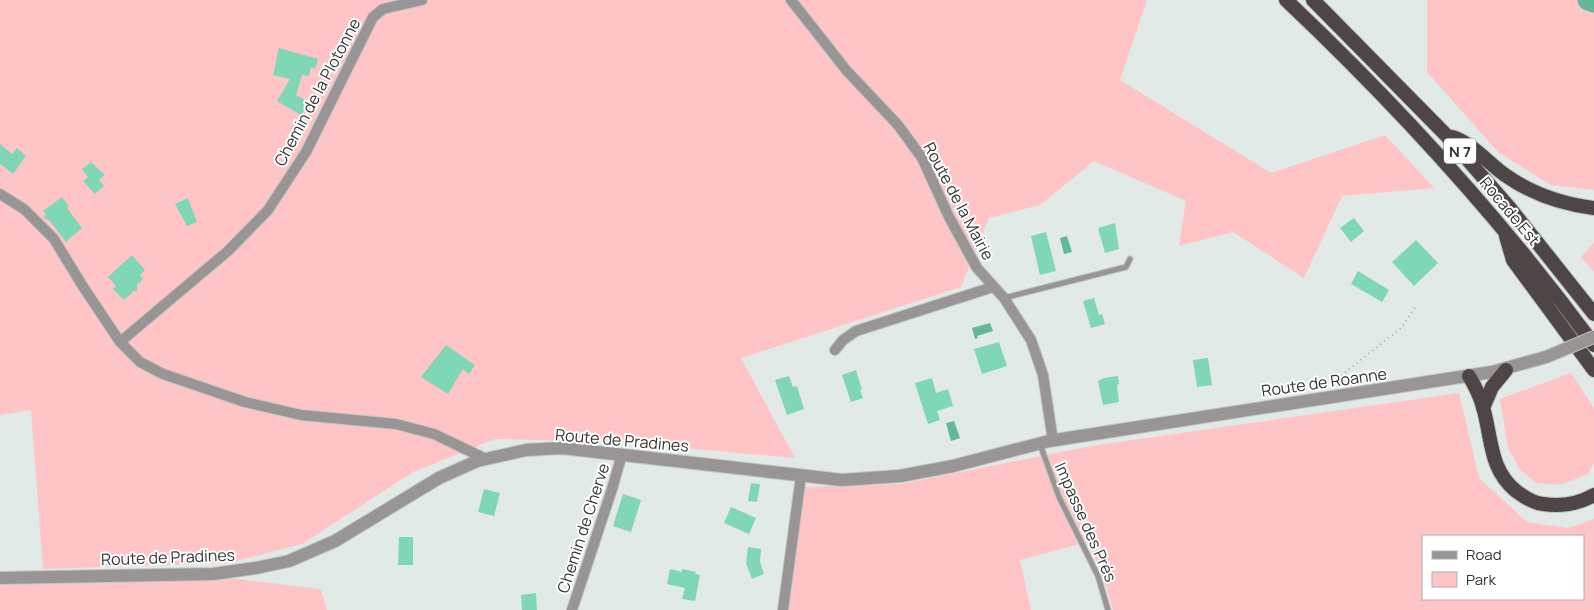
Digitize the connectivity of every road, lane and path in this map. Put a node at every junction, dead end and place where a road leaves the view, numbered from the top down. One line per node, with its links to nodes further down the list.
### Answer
1 (422, 0): 15 (street, Chemin de la Plotonne)
2 (791, 0): 10 (street, Route de la Mairie)
3 (1286, 0): 8 (highway, Rocade Est / N 7)
4 (1313, 0): 5 (highway, Rocade Est / N 7)
5 (1446, 135): 7 (highway); 13 (highway, Rocade Est / N 7)
6 (0, 194): 15 (street)
7 (1594, 208)
8 (1504, 230): 16 (highway, Rocade Est / N 7); 19 (highway)
9 (1130, 259): 11 (lane)
10 (993, 287): 11 (street, Route de la Mairie); 17 (street)
11 (1004, 298): 23 (street, Route de la Mairie)
12 (1416, 306): 21 (path)
13 (1594, 314)
14 (1594, 337): 18 (street, Route de Roanne, bridge)
15 (120, 342): 26 (street)
16 (1594, 346)
17 (836, 350)
18 (1506, 370): 20 (street, Route de Roanne); 22 (highway)
19 (1594, 370)
20 (1469, 376): 21 (street, Route de Roanne); 22 (highway)
21 (1340, 396): 23 (street, Route de Roanne)
22 (1483, 408): 28 (highway)
23 (1053, 440): 24 (street, Route de Pradines)
24 (1040, 444): 27 (street, Route de Pradines); 32 (lane, Impasse des Prés)
25 (622, 454): 26 (street, Route de Pradines); 27 (street, Route de Pradines); 30 (street, Chemin de Cherve)
26 (486, 459): 29 (street, Route de Pradines)
27 (801, 476): 31 (street)
28 (1594, 495)
29 (0, 578)
30 (572, 610)
31 (783, 610)
32 (1108, 610)

